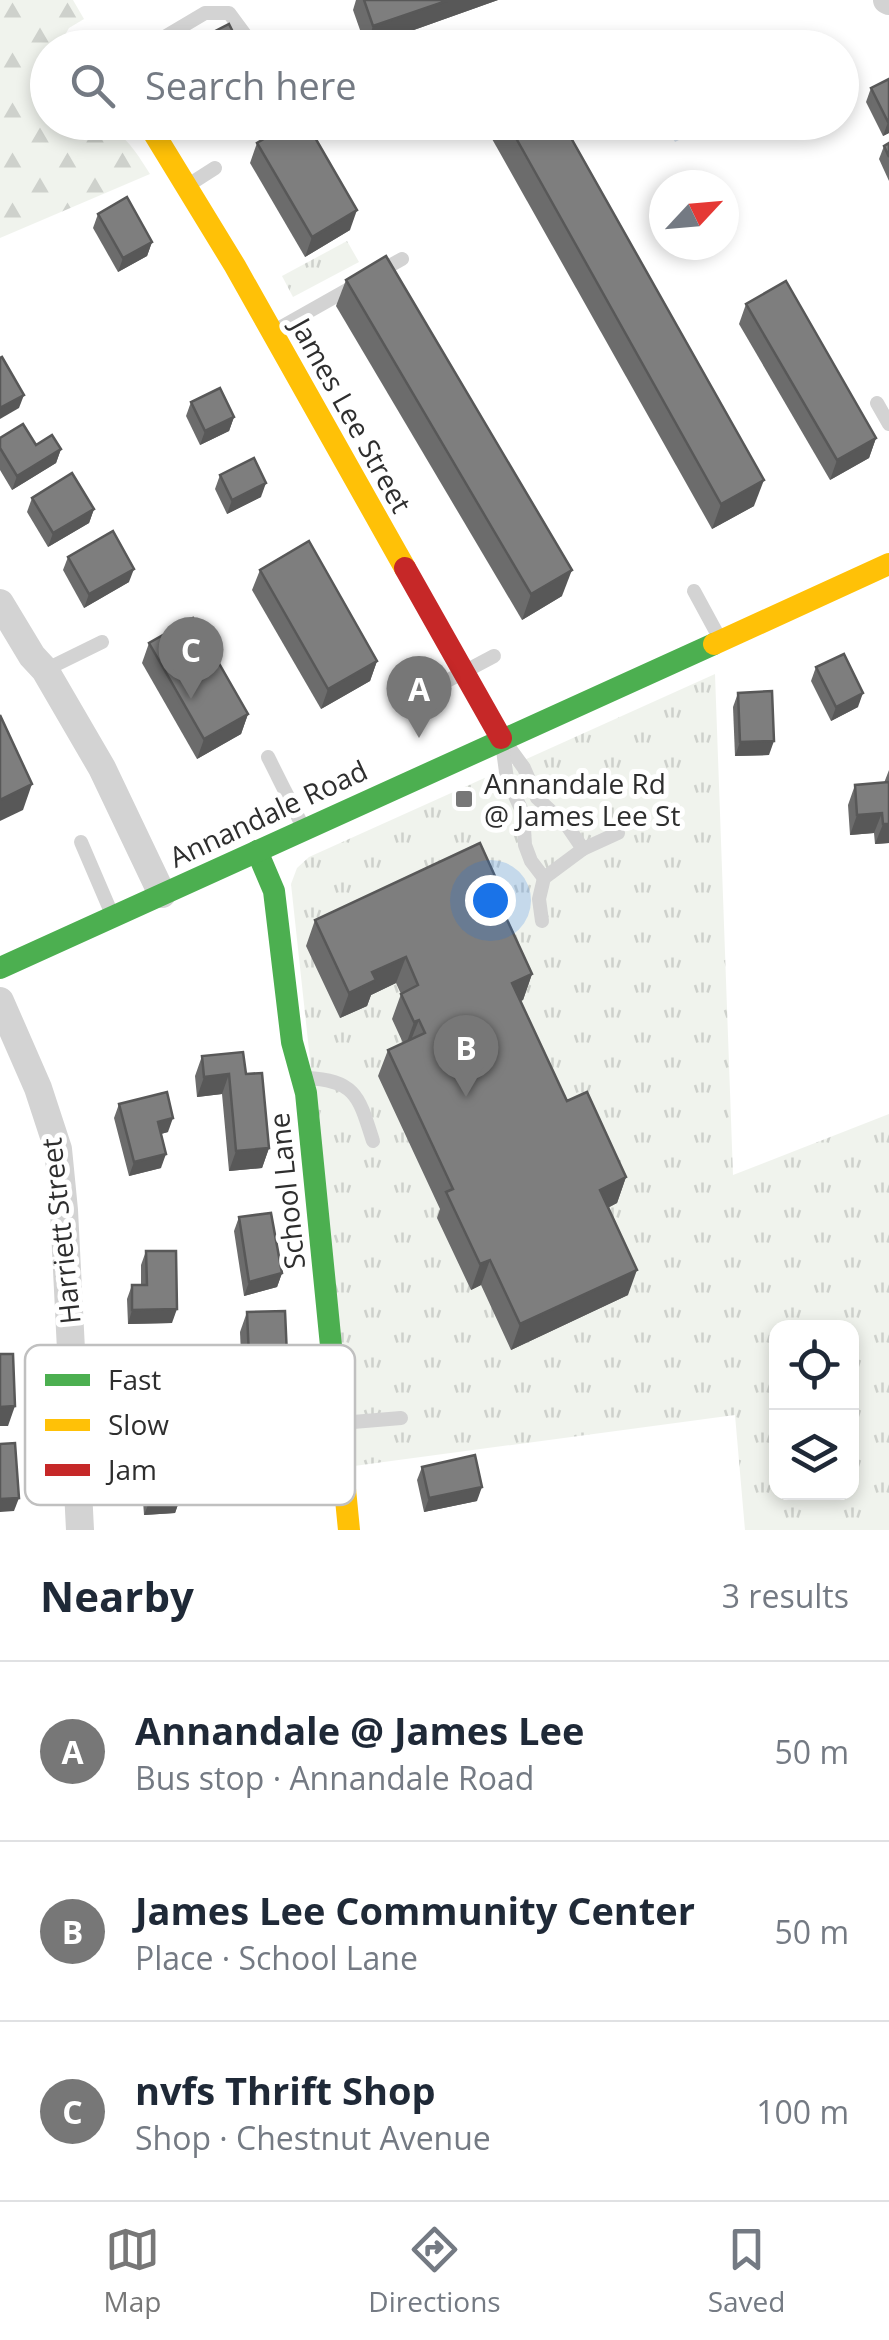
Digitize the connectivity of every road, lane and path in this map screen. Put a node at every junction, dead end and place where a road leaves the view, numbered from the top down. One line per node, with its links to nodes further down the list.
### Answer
1 (176, 30): 2 (lane)
2 (242, 30)
3 (157, 140): 5 (street, James Lee Street)
4 (215, 168): 5 (lane)
5 (185, 188): 7 (street, James Lee Street)
6 (402, 259): 7 (lane)
7 (272, 333): 17 (street, James Lee Street)
8 (877, 403): 9 (lane)
9 (889, 424)
10 (889, 564): 13 (street, Annandale Road)
11 (694, 592): 13 (lane)
12 (0, 603): 16 (street)
13 (721, 639): 18 (street, Annandale Road)
14 (102, 642): 16 (lane)
15 (494, 656): 17 (lane)
16 (45, 670): 26 (street)
17 (454, 677): 18 (street, James Lee Street)
18 (502, 738): 20 (street, Annandale Road); 23 (lane); 25 (lane)
19 (268, 757): 20 (lane)
20 (305, 830): 24 (street, Annandale Road)
21 (618, 833): 23 (lane)
22 (81, 842): 27 (lane)
23 (583, 849): 25 (lane)
24 (257, 851): 26 (street, Annandale Road); 31 (street, School Lane)
25 (544, 878): 28 (lane)
26 (162, 894): 27 (street, Annandale Road)
27 (113, 918): 29 (street, Annandale Road)
28 (542, 921)
29 (0, 968)
30 (0, 1001): 33 (street, Harriett Street)
31 (302, 1078): 32 (lane); 34 (street, School Lane)
32 (374, 1141)
33 (69, 1345)
34 (332, 1345)
35 (401, 1418): 36 (lane)
36 (355, 1422)
37 (79, 1505): 39 (street, Harriett Street)
38 (347, 1505): 40 (street, School Lane)
39 (80, 1530)
40 (349, 1530)

